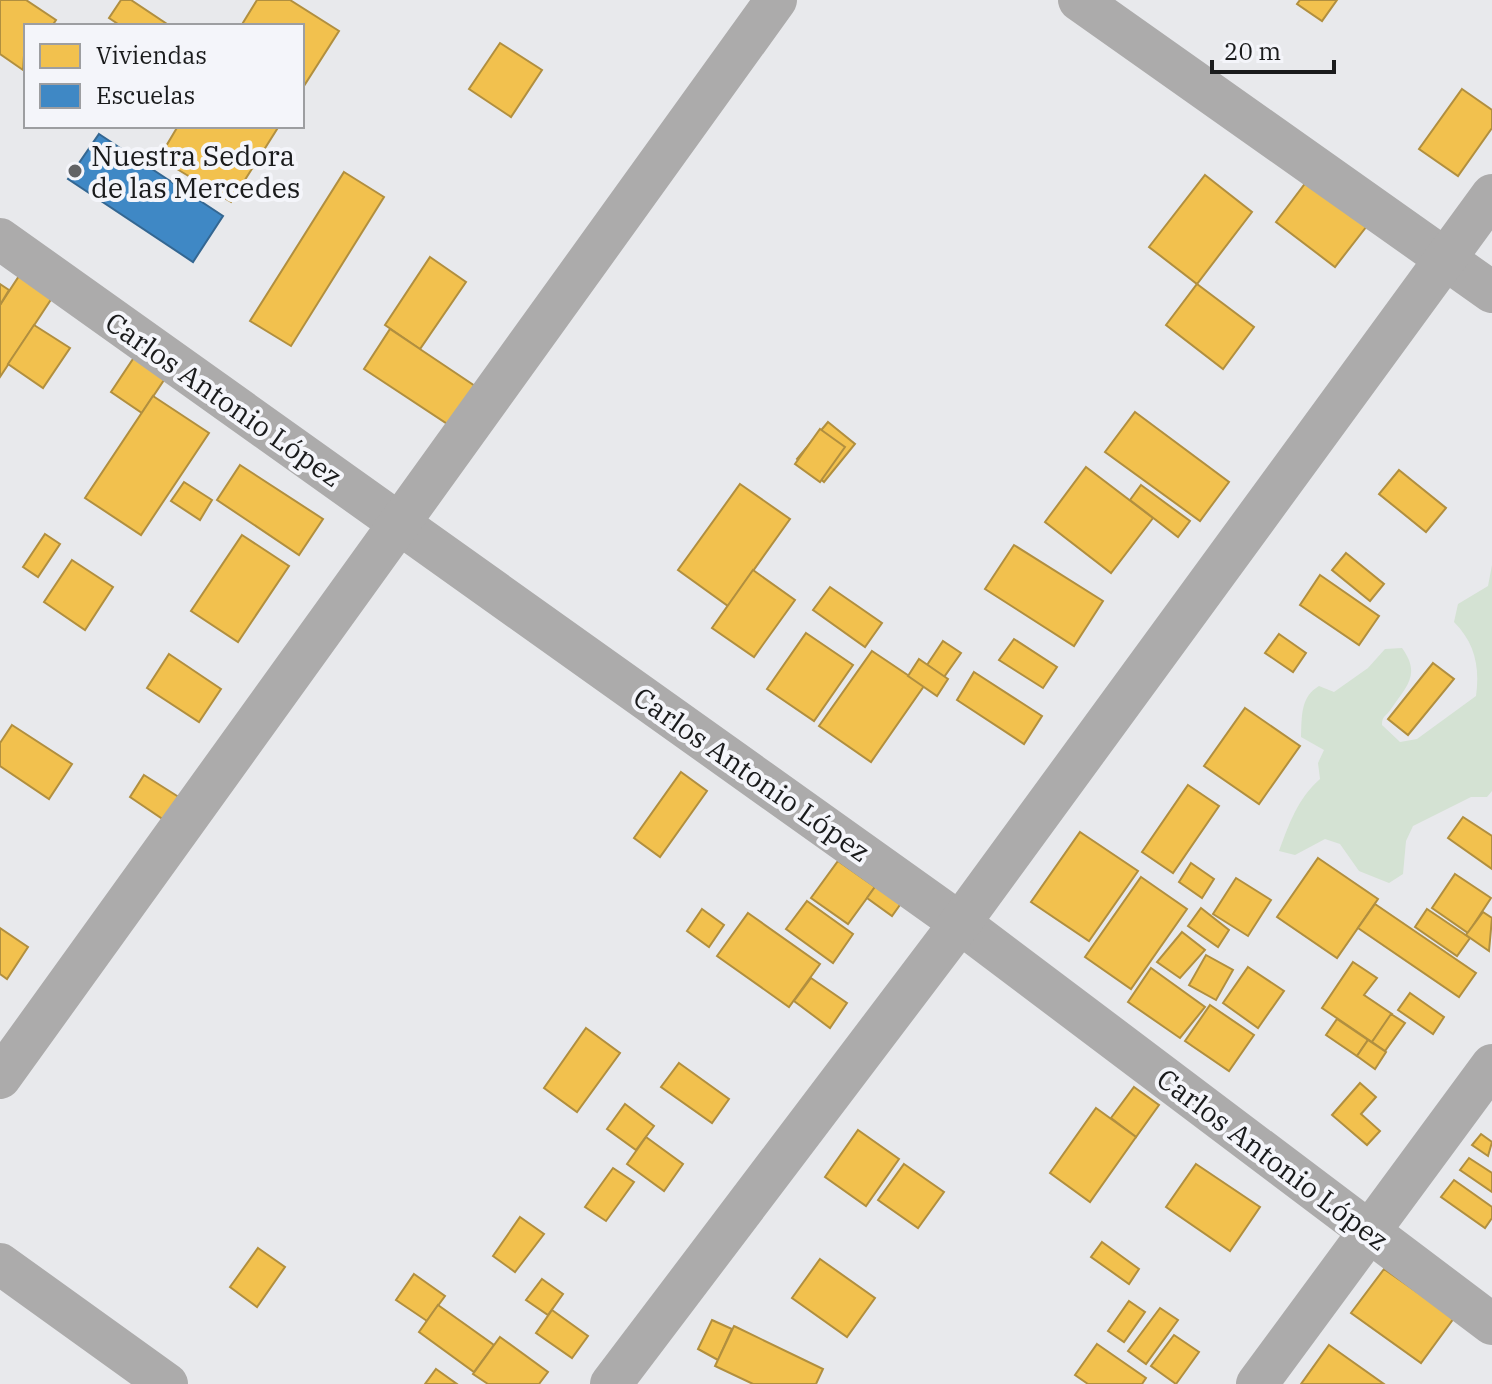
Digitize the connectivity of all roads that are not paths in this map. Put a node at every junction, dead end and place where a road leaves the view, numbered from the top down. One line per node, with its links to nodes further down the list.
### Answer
1 (776, 0): 7 (street)
2 (1079, 0): 5 (street)
3 (1492, 195): 5 (street)
4 (0, 239): 7 (street, Carlos Antonio López)
5 (1447, 257): 6 (street); 8 (street)
6 (1492, 292)
7 (399, 523): 8 (street, Carlos Antonio López); 10 (street)
8 (960, 923): 11 (street, Carlos Antonio López); 15 (street)
9 (1492, 1065): 11 (street)
10 (0, 1078)
11 (1369, 1232): 13 (street, Carlos Antonio López); 16 (street)
12 (0, 1264): 14 (street)
13 (1492, 1324)
14 (167, 1384)
15 (611, 1384)
16 (1257, 1384)

